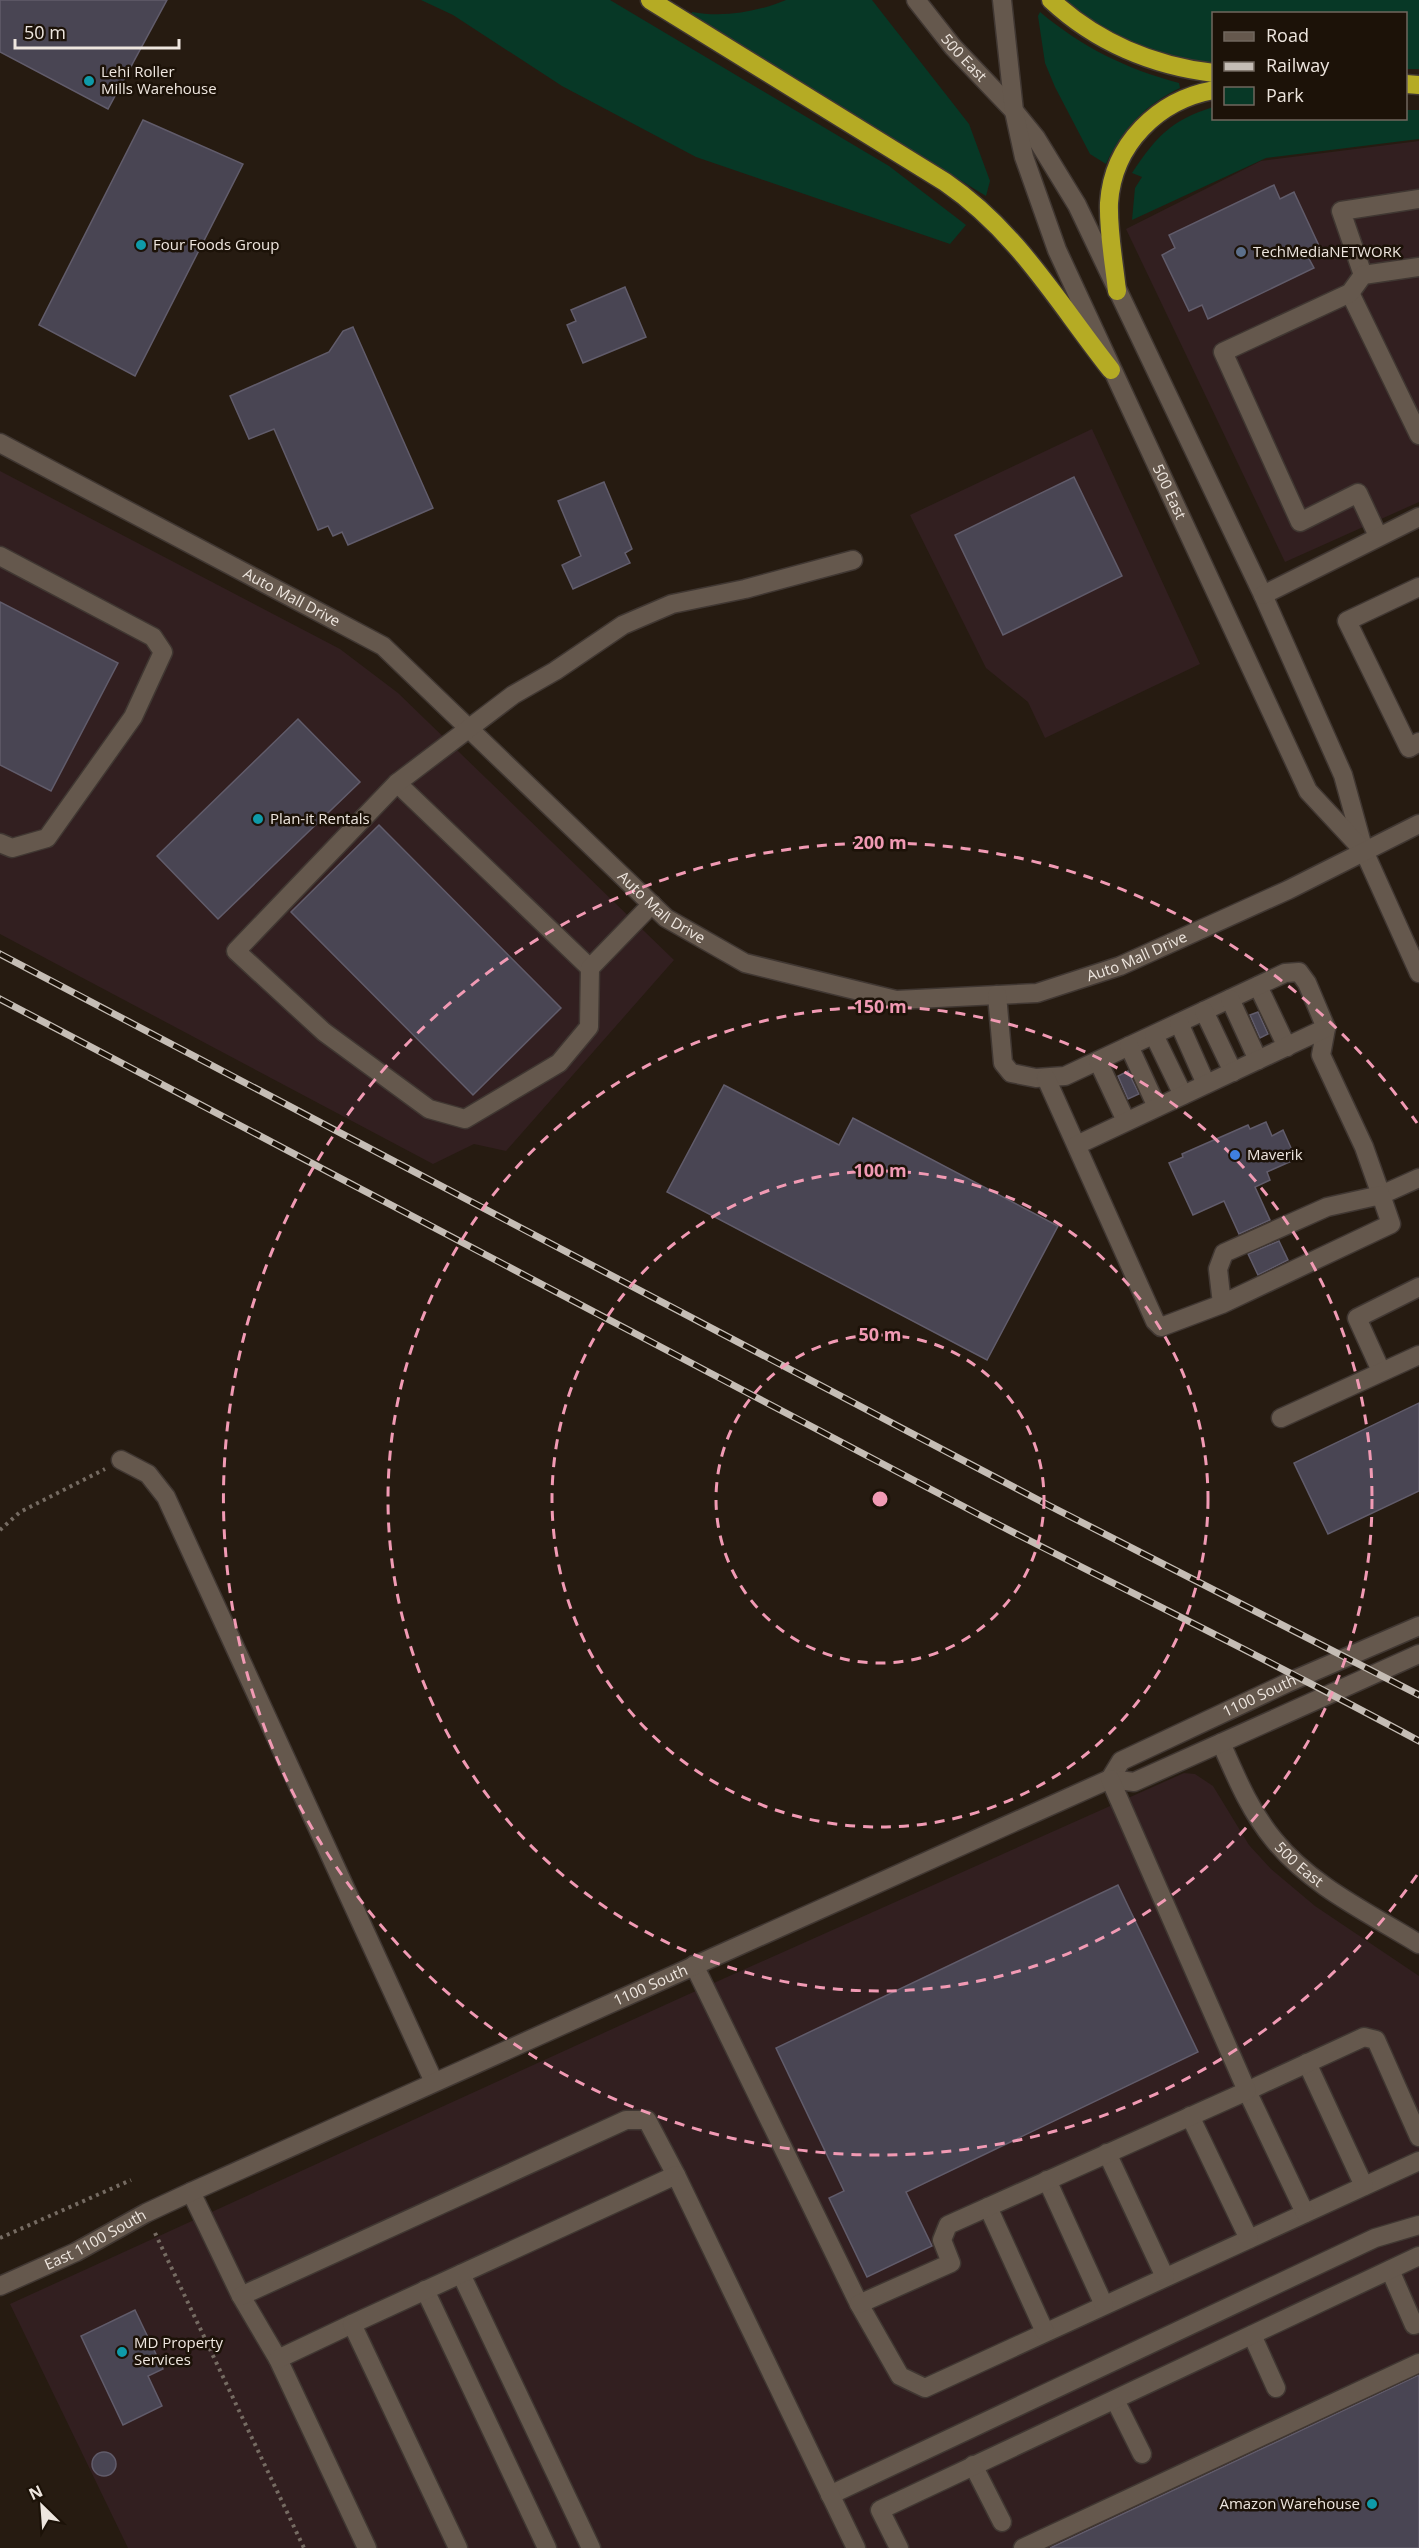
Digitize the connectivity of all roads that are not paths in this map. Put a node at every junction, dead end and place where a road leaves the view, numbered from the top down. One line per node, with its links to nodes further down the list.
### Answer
1 (650, 0): 13 (highway)
2 (916, 0): 7 (street, 500 East)
3 (1002, 0): 7 (street, 500 East)
4 (1051, 0): 5 (highway)
5 (1212, 73)
6 (1212, 90): 11 (highway)
7 (1014, 111): 11 (street, 500 East); 13 (street, 500 East)
8 (1419, 199): 10 (street)
9 (1419, 267): 10 (street)
10 (1363, 275): 12 (street)
11 (1117, 291): 21 (street, 500 East)
12 (1350, 293): 14 (street); 17 (street)
13 (1111, 370): 27 (street, 500 East)
14 (1419, 435)
15 (0, 443): 22 (street, Auto Mall Drive)
16 (1419, 517): 17 (street)
17 (1378, 536): 21 (street)
18 (0, 556): 26 (street)
19 (853, 560): 22 (street)
20 (1419, 587): 23 (street)
21 (1263, 595): 27 (street, 500 East)
22 (470, 729): 24 (street); 28 (street, Auto Mall Drive)
23 (1419, 742)
24 (397, 783): 29 (street); 29 (street)
25 (1419, 824): 27 (street, Auto Mall Drive)
26 (0, 843)
27 (1364, 850): 30 (street, 500 East); 32 (street, Auto Mall Drive)
28 (652, 904): 29 (street); 32 (street, Auto Mall Drive)
29 (591, 968)
30 (1419, 973)
31 (1258, 986): 33 (street); 36 (street); 39 (street)
32 (997, 995): 43 (street)
33 (1230, 999): 34 (street); 40 (street)
34 (1204, 1011): 35 (street); 42 (street)
35 (1179, 1023): 37 (street); 44 (street)
36 (1326, 1028): 39 (street); 50 (street)
37 (1154, 1035): 38 (street); 45 (street)
38 (1129, 1046): 41 (street); 46 (street)
39 (1287, 1047): 40 (street)
40 (1258, 1060): 42 (street)
41 (1098, 1061): 43 (street); 47 (street)
42 (1233, 1072): 44 (street)
43 (1046, 1078): 48 (street)
44 (1206, 1084): 45 (street)
45 (1183, 1095): 46 (street)
46 (1157, 1107): 47 (street)
47 (1126, 1121): 48 (street)
48 (1077, 1145): 52 (street)
49 (1419, 1178): 50 (street)
50 (1381, 1195): 52 (street); 52 (street)
51 (1419, 1287): 54 (street)
52 (1221, 1304)
53 (1419, 1355): 54 (street)
54 (1381, 1371): 55 (street)
55 (1281, 1418)
56 (121, 1460): 64 (street)
57 (1419, 1626): 60 (street, 1100 South)
58 (1419, 1654): 59 (street, 1100 South)
59 (1221, 1743): 60 (street, 1100 South); 61 (street, 500 East)
60 (1110, 1779): 62 (street, 1100 South); 65 (street)
61 (1419, 1944)
62 (693, 1965): 64 (street, 1100 South); 85 (street)
63 (1307, 2063): 65 (street); 67 (street); 72 (street)
64 (434, 2082): 73 (street, 1100 South)
65 (1247, 2091): 66 (street); 75 (street)
66 (1190, 2116): 68 (street); 77 (street)
67 (1419, 2137)
68 (1107, 2153): 71 (street); 81 (street)
69 (1419, 2161): 72 (street)
70 (676, 2175): 80 (street); 84 (street); 97 (street)
71 (1047, 2180): 74 (street); 86 (street)
72 (1364, 2186): 75 (street)
73 (191, 2192): 82 (street, East 1100 South); 84 (street)
74 (988, 2207): 85 (street); 89 (street)
75 (1305, 2213): 77 (street)
76 (1419, 2224): 97 (street)
77 (1249, 2239): 81 (street)
78 (1419, 2256): 79 (street)
79 (1390, 2270): 88 (street); 90 (street)
80 (461, 2274): 83 (street); 102 (street)
81 (1165, 2277): 86 (street)
82 (0, 2286)
83 (425, 2290): 87 (street); 101 (street)
84 (241, 2296): 91 (street)
85 (859, 2304): 89 (street)
86 (1104, 2306): 89 (street)
87 (352, 2324): 91 (street); 100 (street)
88 (1414, 2325)
89 (1045, 2332)
90 (1252, 2336): 93 (street); 94 (street)
91 (278, 2359): 99 (street)
92 (1419, 2363): 105 (street)
93 (1276, 2388)
94 (1115, 2400): 95 (street); 96 (street)
95 (1142, 2454)
96 (973, 2465): 98 (street); 104 (street)
97 (830, 2495): 103 (street)
98 (1002, 2522)
99 (367, 2548)
100 (458, 2548)
101 (547, 2548)
102 (591, 2548)
103 (856, 2548)
104 (899, 2548)
105 (1023, 2548)

